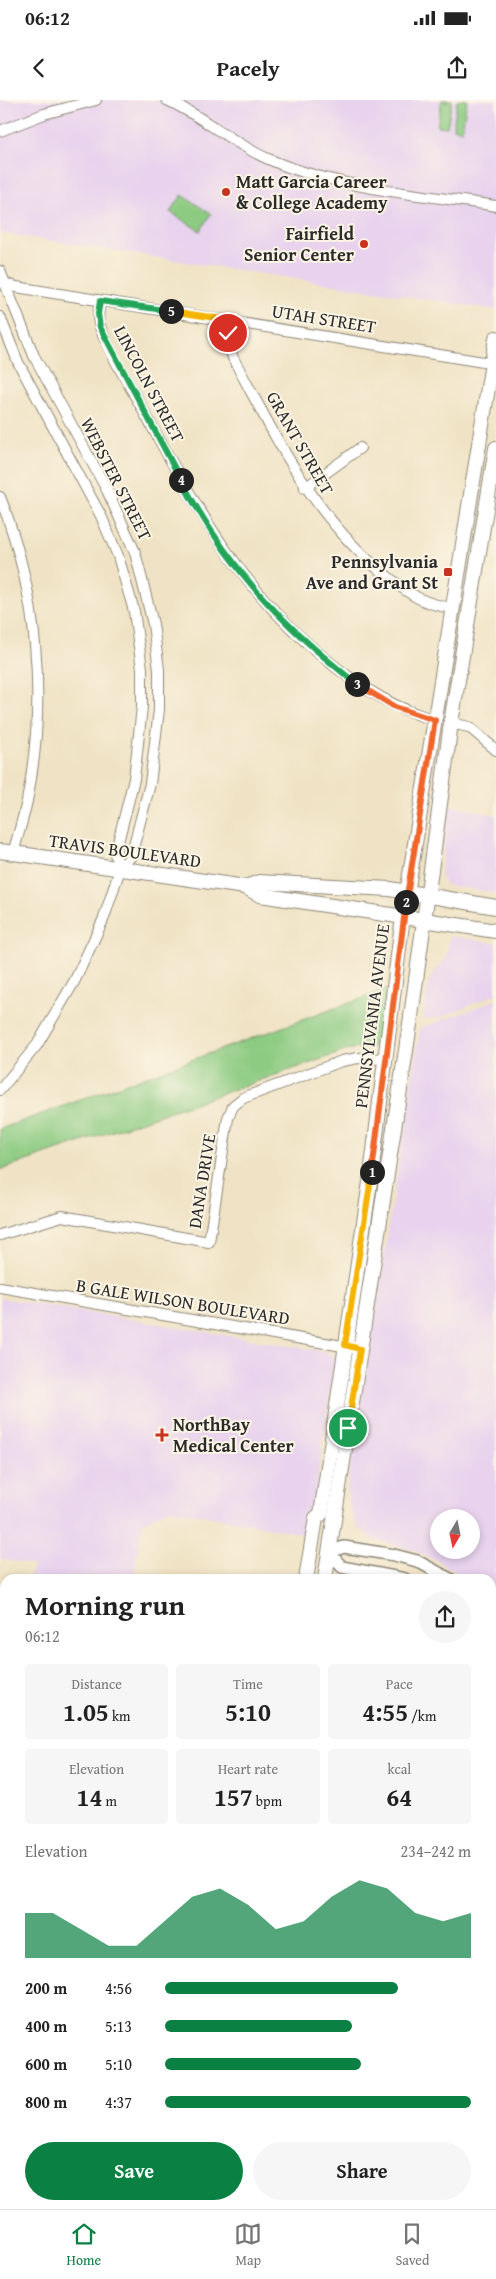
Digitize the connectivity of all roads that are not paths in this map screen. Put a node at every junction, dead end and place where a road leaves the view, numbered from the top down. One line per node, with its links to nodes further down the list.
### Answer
1 (96, 100): 3 (street)
2 (167, 100): 4 (street)
3 (0, 131)
4 (496, 206)
5 (0, 271): 6 (street, WEBSTER STREET)
6 (3, 282): 7 (street, UTAH STREET); 21 (street, WEBSTER STREET)
7 (100, 301): 9 (street, UTAH STREET); 17 (street, LINCOLN STREET)
8 (0, 317): 21 (street, WEBSTER STREET)
9 (229, 320): 11 (street, UTAH STREET); 14 (street, GRANT STREET)
10 (496, 338): 11 (main road, PENNSYLVANIA AVENUE)
11 (494, 363): 16 (main road, PENNSYLVANIA AVENUE)
12 (360, 448): 14 (street)
13 (496, 448): 18 (main road, PENNSYLVANIA AVENUE)
14 (305, 488): 16 (street, GRANT STREET)
15 (0, 497): 20 (street)
16 (452, 608): 17 (main road, PENNSYLVANIA AVENUE)
17 (435, 720): 23 (main road, PENNSYLVANIA AVENUE)
18 (451, 723): 19 (street); 24 (main road, PENNSYLVANIA AVENUE)
19 (496, 750)
20 (6, 852): 21 (main road, TRAVIS BOULEVARD)
21 (120, 869): 22 (main road, TRAVIS BOULEVARD); 30 (street)
22 (245, 887): 23 (main road, TRAVIS BOULEVARD); 26 (main road, TRAVIS BOULEVARD)
23 (408, 893): 24 (main road, TRAVIS BOULEVARD); 26 (main road, PENNSYLVANIA AVENUE)
24 (428, 897): 25 (main road, TRAVIS BOULEVARD); 27 (main road, PENNSYLVANIA AVENUE)
25 (496, 907)
26 (404, 917): 27 (main road, TRAVIS BOULEVARD); 29 (main road, PENNSYLVANIA AVENUE)
27 (424, 921): 28 (main road, TRAVIS BOULEVARD); 34 (main road, PENNSYLVANIA AVENUE)
28 (496, 931)
29 (386, 1059): 31 (street, DANA DRIVE); 33 (main road, PENNSYLVANIA AVENUE)
30 (0, 1090)
31 (0, 1235)
32 (0, 1288): 33 (street, B GALE WILSON BOULEVARD)
33 (345, 1345): 34 (street, B GALE WILSON BOULEVARD); 35 (main road, PENNSYLVANIA AVENUE)
34 (360, 1349): 36 (main road, PENNSYLVANIA AVENUE)
35 (321, 1514): 36 (main road); 37 (main road, PENNSYLVANIA AVENUE)
36 (329, 1552): 38 (main road); 39 (main road, PENNSYLVANIA AVENUE); 40 (street); 41 (street)
37 (307, 1574)
38 (316, 1574)
39 (326, 1574)
40 (379, 1574)
41 (440, 1574)

